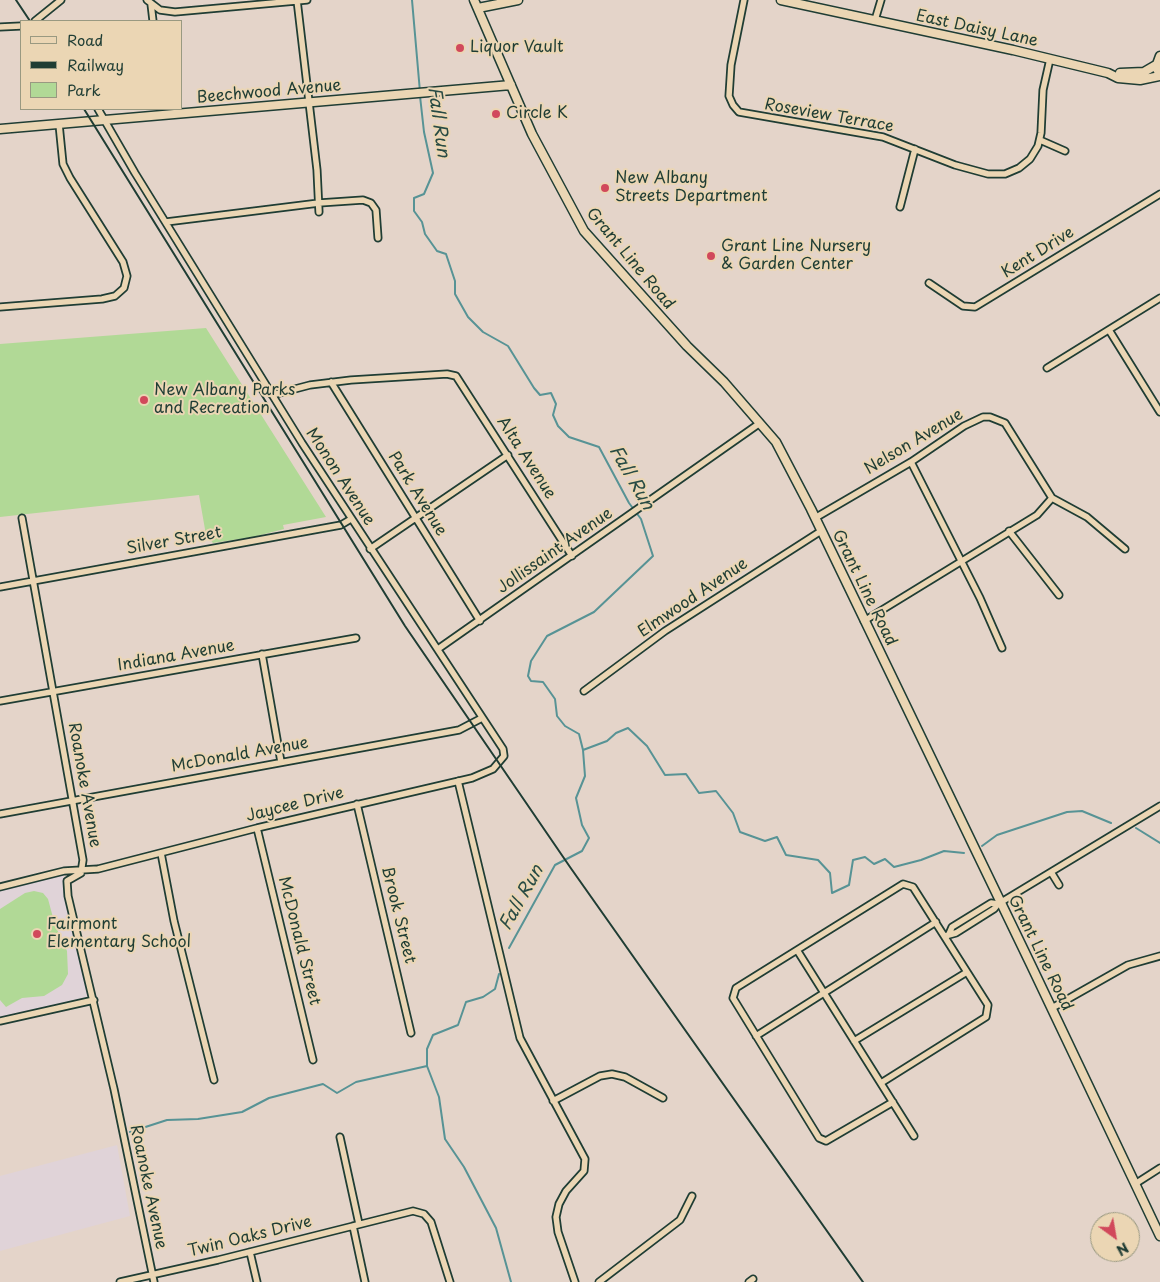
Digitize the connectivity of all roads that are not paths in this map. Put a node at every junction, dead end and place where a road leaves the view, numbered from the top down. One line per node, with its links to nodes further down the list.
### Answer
1 (61, 0): 11 (street)
2 (297, 0): 3 (street); 9 (street); 22 (street)
3 (307, 0)
4 (474, 0): 10 (main road, Grant Line Road)
5 (518, 0): 10 (main road)
6 (744, 0): 29 (street, Roseview Terrace)
7 (781, 0): 13 (main road, East Daisy Lane)
8 (881, 0): 13 (street)
9 (149, 2): 12 (street)
10 (478, 8): 21 (main road, Grant Line Road)
11 (39, 20)
12 (152, 20)
13 (876, 20): 17 (main road, East Daisy Lane)
14 (20, 26): 15 (street)
15 (0, 27)
16 (1160, 56): 18 (main road)
17 (1050, 59): 19 (main road, East Daisy Lane); 28 (street, Roseview Terrace)
18 (1156, 65): 19 (main road, East Daisy Lane); 20 (main road)
19 (1108, 73): 20 (main road, East Daisy Lane)
20 (1160, 76)
21 (511, 85): 22 (main road, Beechwood Avenue); 45 (main road, Grant Line Road)
22 (308, 103): 24 (main road, Beechwood Avenue); 32 (street)
23 (99, 110): 25 (street, Monon Avenue)
24 (160, 112): 25 (main road, Beechwood Avenue)
25 (105, 120): 26 (main road, Beechwood Avenue); 35 (street, Monon Avenue)
26 (59, 124): 27 (main road, Beechwood Avenue); 39 (street)
27 (0, 129)
28 (1040, 140): 29 (street, Roseview Terrace); 30 (street)
29 (916, 149): 33 (street)
30 (1065, 151)
31 (1160, 194): 37 (street, Kent Drive)
32 (319, 203): 34 (street); 35 (street); 36 (street)
33 (900, 207)
34 (319, 212)
35 (166, 222): 43 (street, Monon Avenue)
36 (378, 238)
37 (928, 283)
38 (1160, 298): 40 (street)
39 (0, 307)
40 (1109, 330): 41 (street); 44 (street)
41 (1047, 368)
42 (331, 382): 43 (street); 46 (street, Alta Avenue); 49 (street, Park Avenue)
43 (272, 395): 52 (street, Monon Avenue)
44 (1160, 412)
45 (760, 422): 51 (main road, Grant Line Road); 57 (street, Jollissaint Avenue)
46 (508, 455): 49 (street); 57 (street, Alta Avenue)
47 (910, 462): 48 (street, Nelson Avenue); 51 (street, Nelson Avenue); 58 (street)
48 (1052, 498): 54 (street); 56 (street, Nelson Avenue)
49 (416, 517): 55 (street); 62 (street, Park Avenue)
50 (22, 518): 59 (street, Roanoke Avenue)
51 (815, 518): 53 (main road, Grant Line Road)
52 (351, 519): 55 (street, Monon Avenue); 59 (street, Silver Street)
53 (821, 531): 63 (main road, Grant Line Road); 68 (street, Elmwood Avenue)
54 (1009, 531): 58 (street); 61 (street)
55 (370, 549): 66 (street, Monon Avenue)
56 (1125, 549)
57 (572, 556): 62 (street, Jollissaint Avenue)
58 (960, 562): 63 (street); 65 (street)
59 (33, 581): 60 (street, Silver Street); 69 (street, Roanoke Avenue)
60 (0, 587)
61 (1059, 596)
62 (480, 621): 66 (street, Jollissaint Avenue)
63 (864, 621): 85 (main road, Grant Line Road)
64 (356, 638): 67 (street, Indiana Avenue)
65 (1002, 648)
66 (438, 649): 71 (street, Monon Avenue)
67 (262, 654): 69 (street, Indiana Avenue); 73 (street)
68 (584, 691)
69 (53, 692): 70 (street, Indiana Avenue); 75 (street, Roanoke Avenue)
70 (0, 701)
71 (482, 718): 72 (street, Monon Avenue); 73 (street, McDonald Avenue)
72 (504, 752): 74 (street, Jaycee Drive)
73 (281, 762): 75 (street, McDonald Avenue)
74 (458, 781): 76 (street, Jaycee Drive); 102 (street)
75 (73, 800): 78 (street, McDonald Avenue); 81 (street, Roanoke Avenue)
76 (357, 804): 79 (street, Jaycee Drive); 95 (street, Brook Street)
77 (1160, 806): 82 (street)
78 (0, 814)
79 (257, 828): 80 (street, Jaycee Drive); 98 (street, McDonald Street)
80 (161, 853): 81 (street, Jaycee Drive); 99 (street)
81 (82, 871): 84 (street, Jaycee Drive); 92 (street, Roanoke Avenue)
82 (1051, 872): 83 (street); 85 (street)
83 (1059, 885)
84 (0, 887)
85 (999, 904): 87 (street); 93 (main road, Grant Line Road)
86 (936, 922): 87 (street); 88 (street); 91 (street)
87 (947, 935): 90 (street)
88 (797, 950): 91 (street); 96 (street)
89 (1160, 956): 93 (street)
90 (967, 972): 97 (street); 100 (street)
91 (824, 992): 96 (street); 97 (street)
92 (94, 1000): 94 (street); 112 (street, Roanoke Avenue)
93 (1052, 1008): 107 (main road, Grant Line Road)
94 (0, 1021)
95 (411, 1033)
96 (756, 1036): 103 (street)
97 (854, 1041): 100 (street)
98 (313, 1060)
99 (214, 1080)
100 (881, 1083): 103 (street)
101 (663, 1098): 102 (street)
102 (553, 1101): 118 (street)
103 (893, 1102): 104 (street)
104 (914, 1136)
105 (340, 1137): 109 (street)
106 (1160, 1168): 107 (street)
107 (1135, 1184): 110 (main road, Grant Line Road)
108 (692, 1196): 119 (street)
109 (356, 1225): 111 (street, Twin Oaks Drive); 116 (street); 117 (street, Twin Oaks Drive)
110 (1160, 1236)
111 (250, 1252): 112 (street, Twin Oaks Drive); 115 (street)
112 (152, 1274): 113 (street, Twin Oaks Drive); 114 (street, Roanoke Avenue)
113 (120, 1282)
114 (154, 1282)
115 (257, 1282)
116 (365, 1282)
117 (450, 1282)
118 (575, 1282)
119 (599, 1282)

